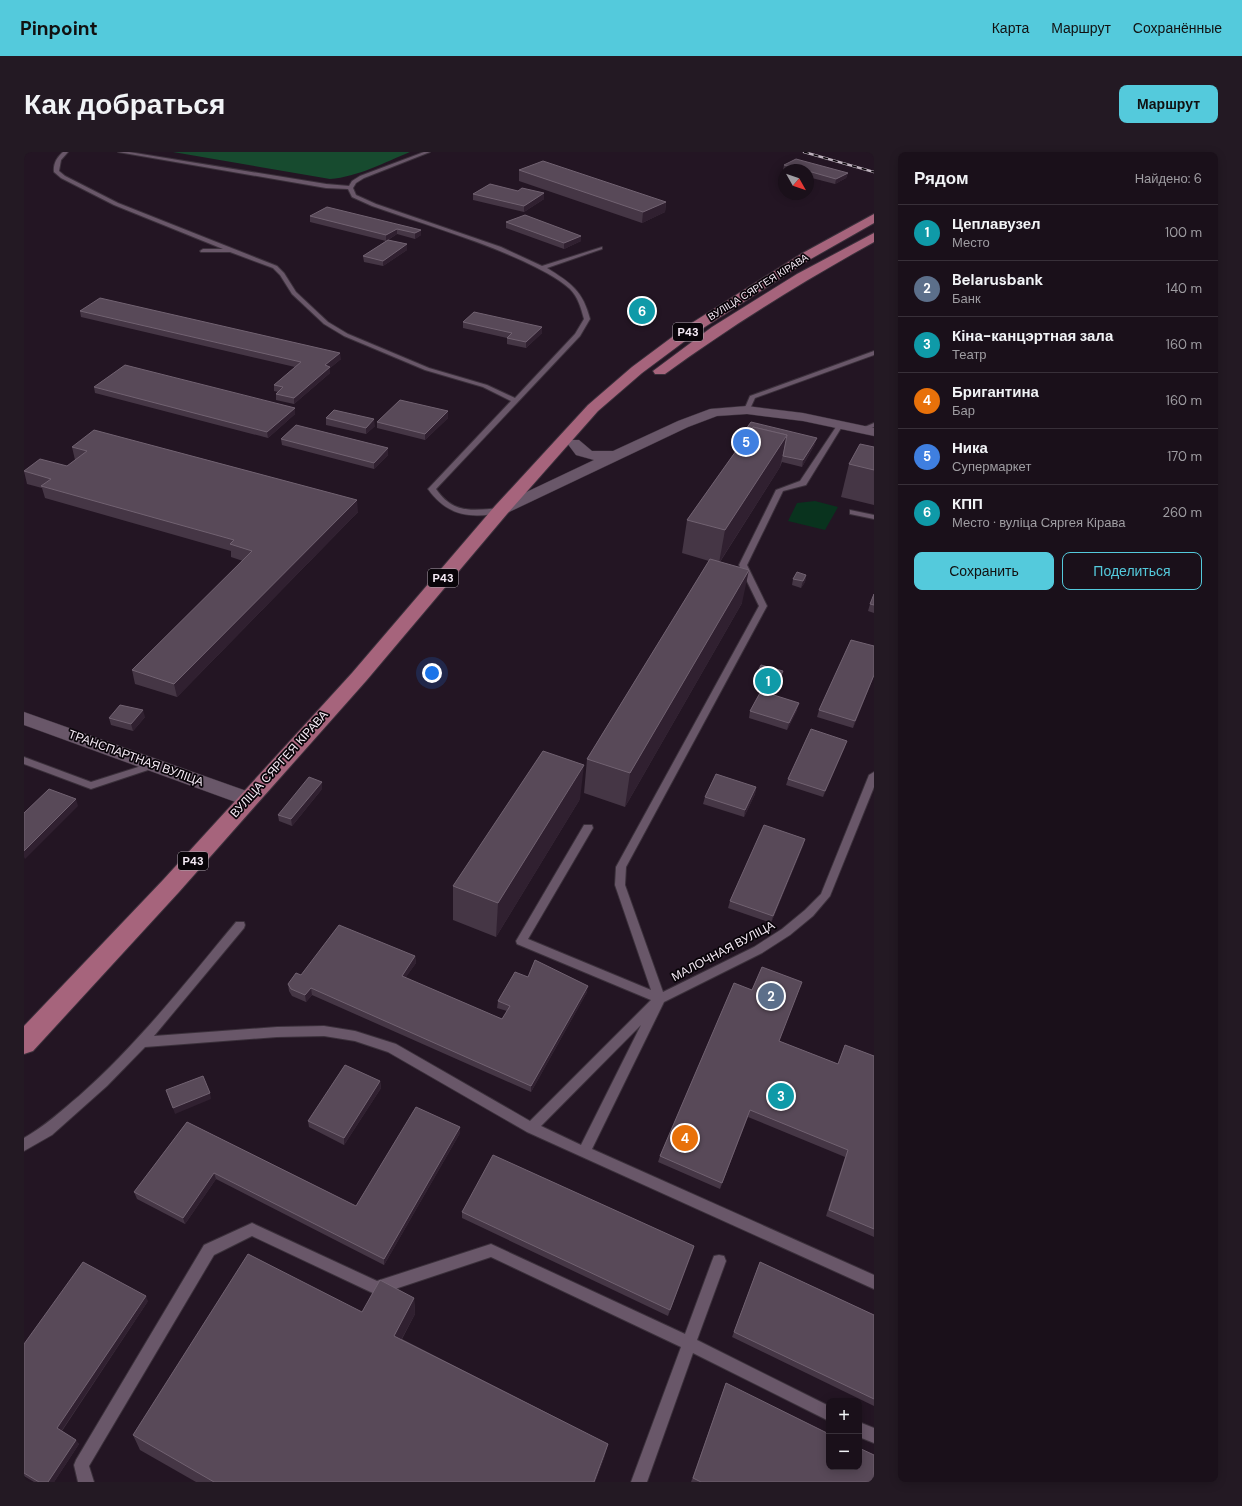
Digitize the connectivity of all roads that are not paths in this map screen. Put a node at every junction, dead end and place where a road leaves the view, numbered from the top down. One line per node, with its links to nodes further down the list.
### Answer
1 (66, 152): 8 (lane)
2 (120, 152): 4 (lane)
3 (428, 152): 4 (lane)
4 (350, 188): 10 (lane)
5 (874, 218): 20 (main road, ВУЛІЦА СЯРГЕЯ КІРАВА / Р43)
6 (874, 237): 12 (main road, ВУЛІЦА СЯРГЕЯ КІРАВА / Р43)
7 (600, 248): 10 (lane)
8 (231, 250): 9 (lane); 14 (lane)
9 (204, 251)
10 (542, 268): 14 (lane)
11 (874, 353): 15 (lane)
12 (652, 377)
13 (624, 399): 18 (main road, ВУЛІЦА СЯРГЕЯ КІРАВА / Р43)
14 (516, 401): 22 (lane)
15 (747, 410): 16 (street); 19 (street)
16 (840, 425): 17 (street); 32 (lane)
17 (871, 429)
18 (574, 443): 19 (street); 20 (main road, ВУЛІЦА СЯРГЕЯ КІРАВА / Р43)
19 (618, 455): 21 (street)
20 (529, 480): 21 (street); 22 (main road, ВУЛІЦА СЯРГЕЯ КІРАВА / Р43)
21 (554, 485): 22 (street)
22 (501, 510): 29 (main road, ВУЛІЦА СЯРГЕЯ КІРАВА / Р43)
23 (853, 512): 24 (lane)
24 (874, 517)
25 (24, 718): 27 (street, ТРАНСПАРТНАЯ ВУЛІЦА)
26 (24, 760): 27 (lane)
27 (154, 765): 29 (street, ТРАНСПАРТНАЯ ВУЛІЦА)
28 (874, 775): 32 (lane, МАЛОЧНАЯ ВУЛІЦА)
29 (248, 799): 34 (main road, ВУЛІЦА СЯРГЕЯ КІРАВА / Р43)
30 (588, 828): 32 (lane)
31 (240, 925): 33 (lane)
32 (660, 999): 35 (lane, МАЛОЧНАЯ ВУЛІЦА); 37 (lane)
33 (142, 1042): 35 (lane); 36 (lane)
34 (24, 1043)
35 (531, 1128): 37 (lane)
36 (24, 1145)
37 (584, 1152): 39 (lane)
38 (719, 1261): 40 (lane)
39 (874, 1282)
40 (688, 1343): 41 (lane); 44 (lane); 45 (lane)
41 (826, 1412)
42 (862, 1430): 43 (lane)
43 (874, 1436)
44 (86, 1482)
45 (639, 1482)

